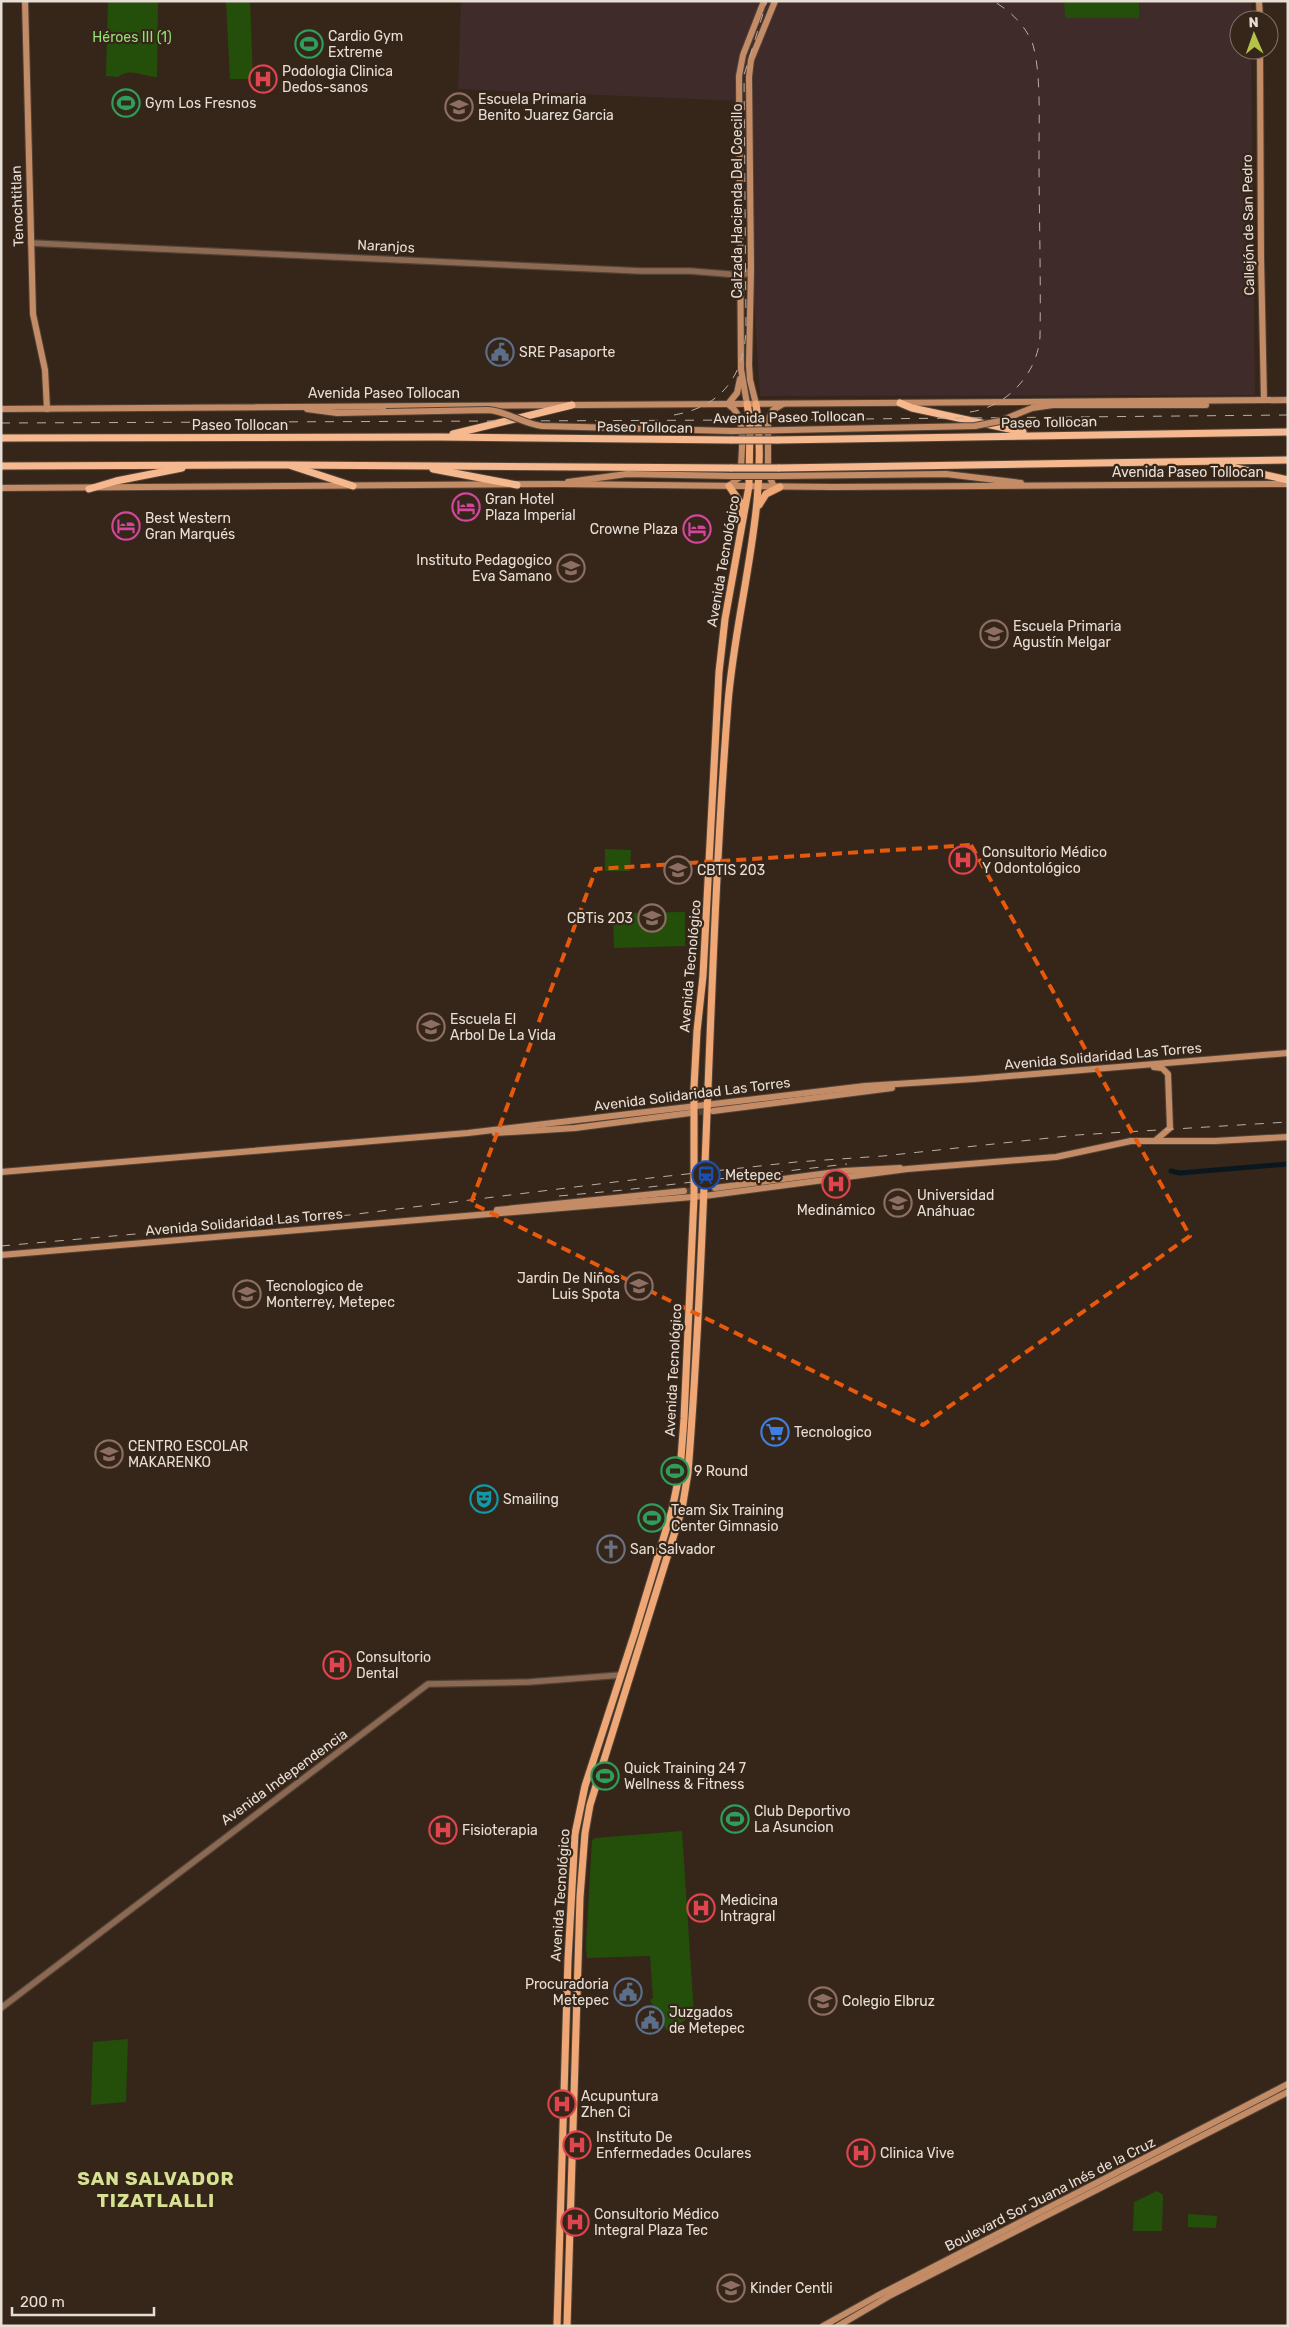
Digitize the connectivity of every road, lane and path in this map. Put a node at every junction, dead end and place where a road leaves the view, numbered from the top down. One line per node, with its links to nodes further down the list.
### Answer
1 (25, 1): 5 (main road, Tenochtitlan)
2 (764, 1): 7 (main road, Calzada Hacienda Del Coecillo)
3 (775, 1): 6 (main road, Calzada Hacienda Del Coecillo)
4 (1260, 60): 12 (main road, Callejón de San Pedro)
5 (30, 243): 7 (street, Naranjos); 21 (main road, Tenochtitlan)
6 (751, 269): 7 (street); 9 (main road, Calzada Hacienda Del Coecillo)
7 (740, 275): 8 (main road, Calzada Hacienda Del Coecillo)
8 (741, 356): 9 (main road); 10 (main road, Calzada Hacienda Del Coecillo)
9 (750, 356): 17 (main road, Calzada Hacienda Del Coecillo)
10 (741, 369): 15 (main road); 16 (main road, Calzada Hacienda Del Coecillo)
11 (1254, 400): 12 (main road, Avenida Paseo Tollocan); 14 (main road, Avenida Paseo Tollocan); 20 (main road, Avenida Paseo Tollocan, bridge)
12 (1264, 400): 13 (main road, Avenida Paseo Tollocan)
13 (1288, 400)
14 (900, 403): 18 (main road, Avenida Paseo Tollocan); 24 (highway)
15 (728, 404): 16 (main road, Avenida Paseo Tollocan); 19 (main road, Avenida Paseo Tollocan); 40 (main road)
16 (748, 404): 17 (main road, Avenida Paseo Tollocan); 41 (main road, Avenida Tecnológico)
17 (756, 404): 18 (main road, Avenida Paseo Tollocan); 42 (main road, Avenida Tecnológico)
18 (784, 404): 43 (main road)
19 (572, 405): 20 (main road, Avenida Paseo Tollocan); 25 (highway)
20 (294, 406): 21 (main road, Avenida Paseo Tollocan)
21 (47, 408): 22 (main road, Avenida Paseo Tollocan)
22 (1, 409)
23 (1288, 432): 24 (highway, Paseo Tollocan)
24 (1046, 434): 25 (highway, Paseo Tollocan, bridge)
25 (440, 437): 26 (highway, Paseo Tollocan)
26 (1, 438)
27 (1288, 460): 28 (highway)
28 (1206, 461): 33 (highway); 34 (highway)
29 (287, 464): 30 (highway); 32 (highway); 39 (highway)
30 (200, 465): 31 (highway); 45 (highway)
31 (1, 466)
32 (398, 466): 33 (highway, bridge); 38 (highway)
33 (778, 472): 35 (main road, Avenida Paseo Tollocan, bridge); 36 (main road, Avenida Paseo Tollocan)
34 (1288, 480)
35 (557, 484): 38 (main road, Avenida Paseo Tollocan); 40 (main road, Avenida Paseo Tollocan)
36 (1029, 484): 37 (main road, Avenida Paseo Tollocan); 43 (main road, Avenida Paseo Tollocan)
37 (1288, 484)
38 (517, 485): 39 (main road, Avenida Paseo Tollocan)
39 (353, 486): 45 (main road, Avenida Paseo Tollocan)
40 (729, 486): 41 (main road, Avenida Paseo Tollocan); 47 (main road)
41 (749, 486): 42 (main road, Avenida Paseo Tollocan); 47 (main road, Avenida Tecnológico)
42 (759, 486): 43 (main road, Avenida Paseo Tollocan); 46 (main road, Avenida Tecnológico)
43 (777, 487): 46 (main road)
44 (1, 488): 45 (main road, Avenida Paseo Tollocan)
45 (89, 489)
46 (756, 512): 49 (main road, Avenida Tecnológico)
47 (744, 523): 48 (main road, Avenida Tecnológico)
48 (733, 578): 49 (main road); 50 (main road, Avenida Tecnológico)
49 (745, 579): 51 (main road, Avenida Tecnológico)
50 (713, 776): 51 (main road); 52 (main road, Avenida Tecnológico)
51 (723, 777): 53 (main road, Avenida Tecnológico)
52 (700, 1004): 53 (main road); 57 (main road, Avenida Tecnológico)
53 (711, 1004): 58 (main road, Avenida Tecnológico)
54 (1288, 1053): 55 (main road, Avenida Solidaridad Las Torres)
55 (1145, 1065): 56 (main road, Avenida Solidaridad Las Torres); 65 (main road)
56 (920, 1082): 59 (main road, Avenida Solidaridad Las Torres); 61 (main road, Avenida Solidaridad Las Torres)
57 (694, 1087): 58 (main road); 60 (main road, Avenida Tecnológico)
58 (707, 1088): 59 (main road, Avenida Tecnológico)
59 (706, 1104): 60 (main road, Avenida Solidaridad Las Torres); 70 (main road, Avenida Tecnológico)
60 (693, 1105): 63 (main road, Avenida Solidaridad Las Torres); 71 (main road, Avenida Tecnológico)
61 (712, 1111)
62 (690, 1113): 63 (main road, Avenida Solidaridad Las Torres)
63 (468, 1133): 67 (main road, Avenida Solidaridad Las Torres)
64 (1288, 1137): 65 (main road, Avenida Solidaridad Las Torres)
65 (1155, 1141): 66 (main road, Avenida Solidaridad Las Torres)
66 (907, 1169): 68 (main road, Avenida Solidaridad Las Torres); 70 (main road, Avenida Solidaridad Las Torres)
67 (1, 1172)
68 (715, 1188)
69 (684, 1191): 72 (main road, Avenida Solidaridad Las Torres)
70 (704, 1196): 71 (main road, Avenida Solidaridad Las Torres); 79 (main road, Avenida Tecnológico)
71 (694, 1197): 72 (main road, Avenida Solidaridad Las Torres); 74 (main road, Avenida Tecnológico)
72 (489, 1213): 73 (main road, Avenida Solidaridad Las Torres)
73 (1, 1255)
74 (621, 1675): 75 (street, Avenida Independencia); 78 (main road, Avenida Tecnológico)
75 (1, 2008)
76 (1288, 2084): 80 (main road, Boulevard Sor Juana Inés de la Cruz)
77 (1288, 2092): 81 (main road, Boulevard Sor Juana Inés de la Cruz)
78 (557, 2326)
79 (567, 2326)
80 (824, 2326)
81 (838, 2326)

